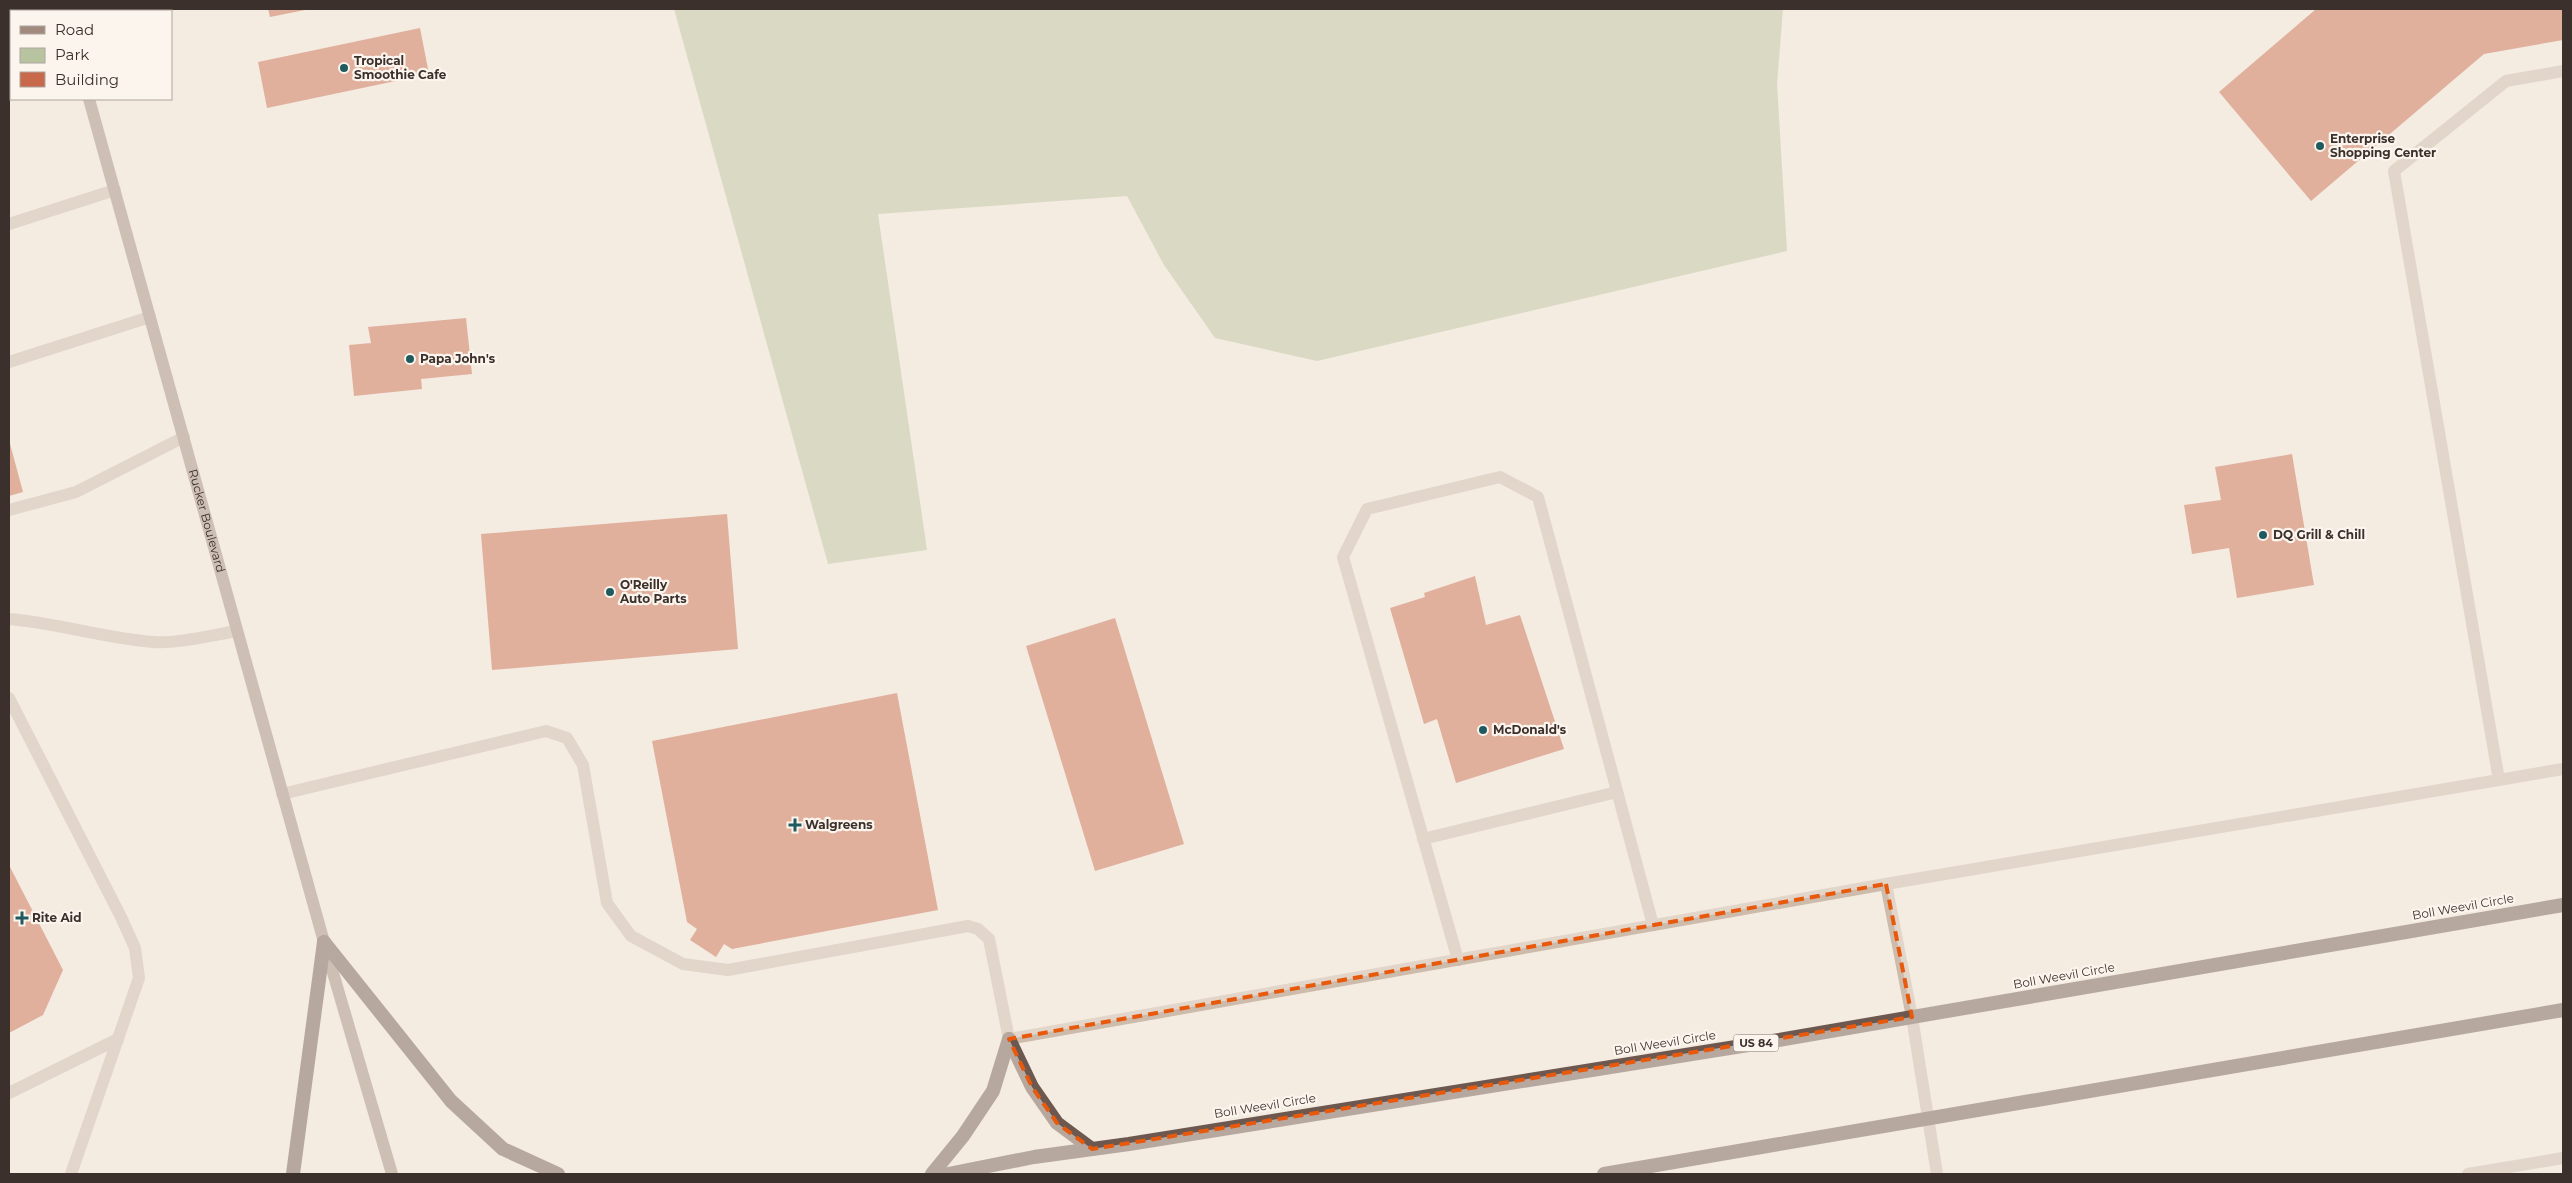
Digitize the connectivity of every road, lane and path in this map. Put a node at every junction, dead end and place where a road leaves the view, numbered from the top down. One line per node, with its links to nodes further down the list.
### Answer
1 (2563, 71): 13 (street)
2 (89, 100): 3 (main road, Rucker Boulevard)
3 (115, 190): 4 (street); 5 (main road, Rucker Boulevard)
4 (9, 224)
5 (150, 317): 6 (street); 7 (main road, Rucker Boulevard)
6 (9, 362)
7 (184, 437): 8 (street); 10 (main road, Rucker Boulevard)
8 (9, 510)
9 (9, 619): 10 (street)
10 (237, 631): 15 (main road, Rucker Boulevard)
11 (9, 698): 24 (street)
12 (2563, 770): 13 (street)
13 (2499, 780): 17 (street)
14 (1617, 792): 16 (street); 16 (street); 19 (street)
15 (282, 794): 20 (main road, Rucker Boulevard); 25 (street)
16 (1423, 839): 21 (street)
17 (1886, 884): 19 (street); 23 (street)
18 (2563, 905): 23 (highway, Boll Weevil Circle / US 84)
19 (1653, 925): 21 (street)
20 (324, 942): 31 (highway); 32 (main road, Rucker Boulevard); 33 (highway)
21 (1458, 960): 25 (street)
22 (2563, 1010): 27 (highway)
23 (1912, 1017): 27 (street); 28 (highway, Boll Weevil Circle / US 84)
24 (118, 1039): 26 (street); 30 (street)
25 (1009, 1039): 28 (highway); 34 (highway)
26 (9, 1093)
27 (1929, 1119): 36 (highway); 37 (street)
28 (1092, 1149): 35 (highway, Boll Weevil Circle / US 84)
29 (2563, 1158): 38 (street)
30 (71, 1174)
31 (293, 1174)
32 (392, 1174)
33 (558, 1174)
34 (932, 1174)
35 (948, 1174)
36 (1604, 1174)
37 (1937, 1174)
38 (2468, 1174)

